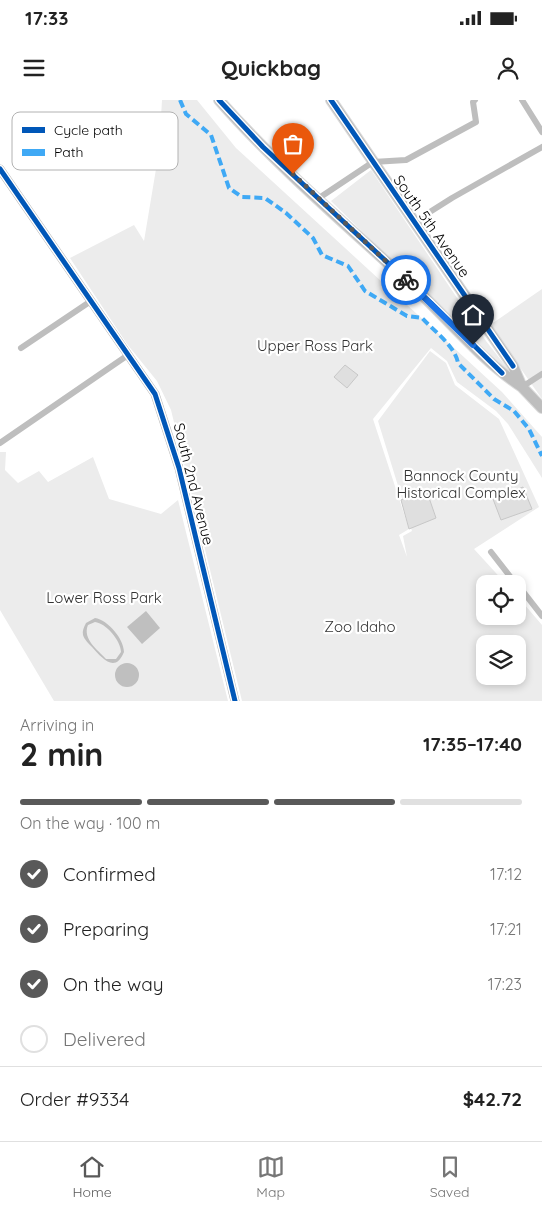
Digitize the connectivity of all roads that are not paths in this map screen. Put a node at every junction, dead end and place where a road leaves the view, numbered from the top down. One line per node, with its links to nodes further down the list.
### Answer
1 (220, 100): 9 (main road)
2 (331, 100): 7 (main road, South 5th Avenue)
3 (475, 100): 7 (street)
4 (522, 100): 5 (street)
5 (542, 132)
6 (542, 147): 10 (street)
7 (373, 162): 9 (street); 10 (main road, South 5th Avenue)
8 (0, 169): 11 (street, South 2nd Avenue)
9 (319, 198): 15 (main road)
10 (414, 222): 15 (main road, South 5th Avenue)
11 (91, 301): 12 (street); 13 (street, South 2nd Avenue)
12 (21, 348)
13 (128, 355): 17 (street); 22 (street, South 2nd Avenue)
14 (542, 374): 15 (street)
15 (522, 387): 16 (main road, South 5th Avenue)
16 (542, 408)
17 (0, 443)
18 (491, 552): 19 (street)
19 (510, 575)
20 (526, 596): 21 (street)
21 (542, 616)
22 (235, 701)

